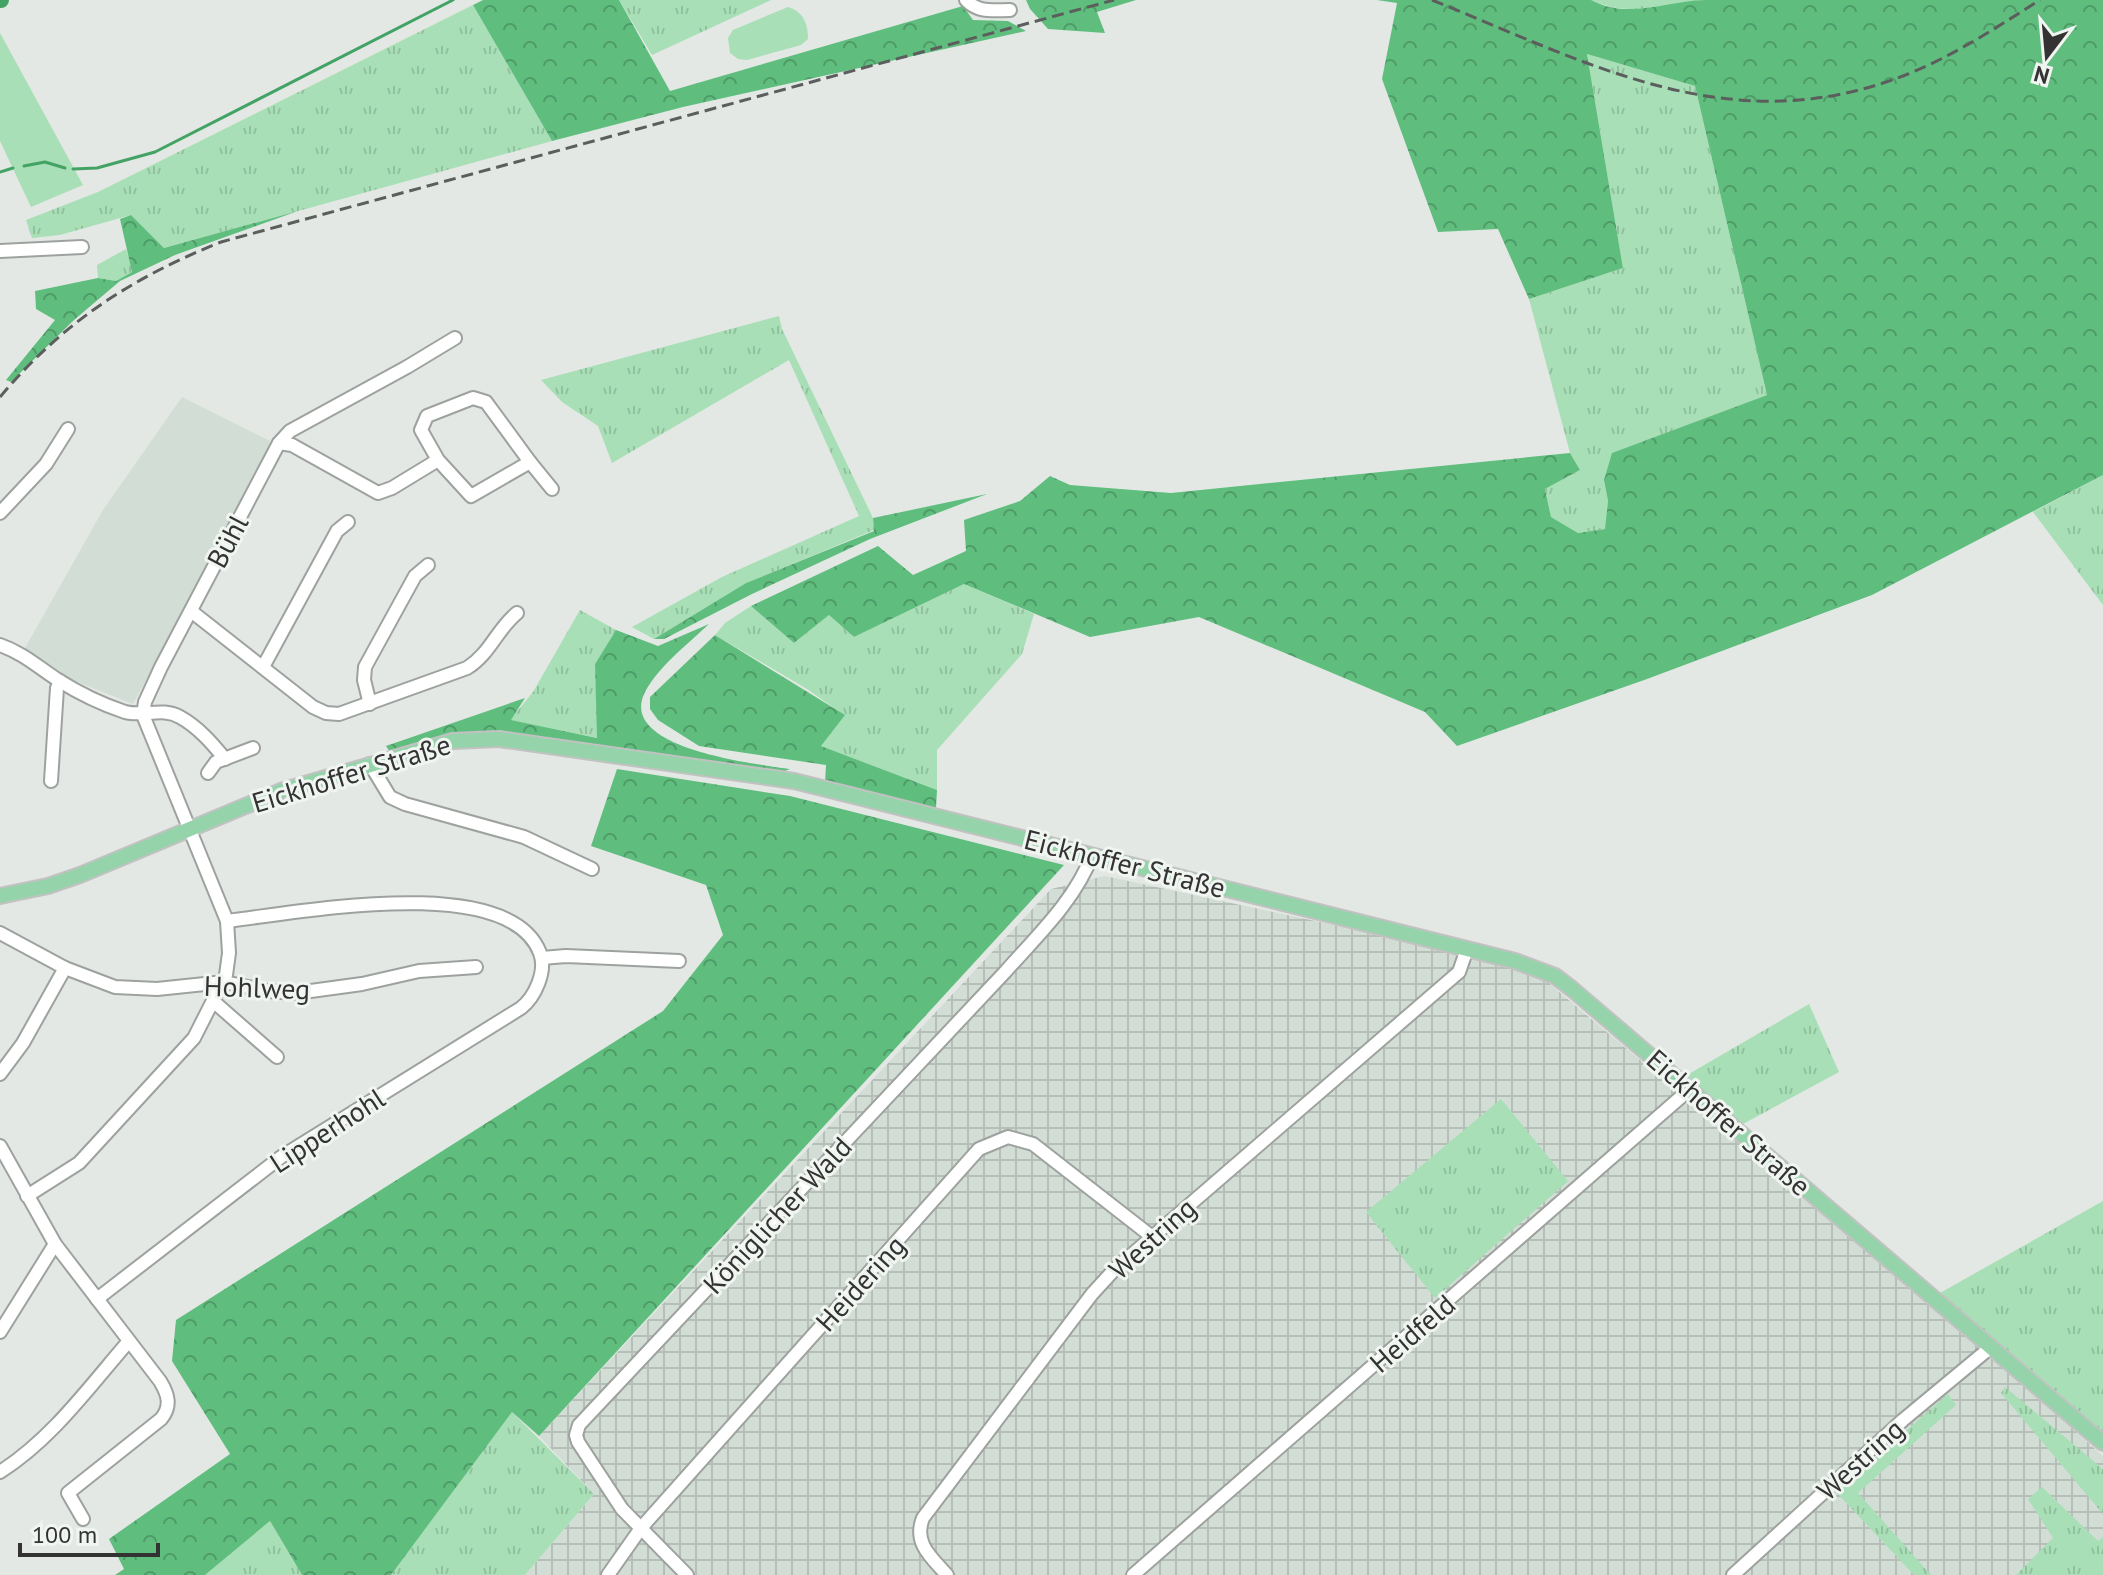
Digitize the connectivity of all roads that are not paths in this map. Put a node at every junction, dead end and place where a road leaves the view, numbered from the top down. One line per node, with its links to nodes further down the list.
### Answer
1 (966, 0): 2 (street)
2 (1010, 10)
3 (82, 247): 4 (street)
4 (0, 251)
5 (455, 338): 7 (street, Bühl)
6 (68, 429): 11 (street)
7 (279, 443): 8 (street); 14 (street, Bühl)
8 (438, 460): 9 (street); 9 (street)
9 (530, 462): 10 (street)
10 (552, 489)
11 (0, 513)
12 (348, 522): 17 (street)
13 (428, 565): 19 (street)
14 (191, 611): 17 (street); 20 (street, Bühl)
15 (517, 613): 19 (street)
16 (0, 645): 18 (street)
17 (263, 667): 19 (street)
18 (60, 681): 20 (street); 25 (street)
19 (370, 704)
20 (143, 715): 22 (street); 26 (street)
21 (253, 748): 22 (street)
22 (225, 759): 24 (street)
23 (370, 764): 26 (main road, Eickhoffer Straße); 27 (main road, Eickhoffer Straße); 28 (street)
24 (208, 773)
25 (51, 781)
26 (190, 828): 29 (main road, Eickhoffer Straße); 30 (street)
27 (1092, 855): 32 (main road, Eickhoffer Straße); 54 (street, Königlicher Wald)
28 (592, 869)
29 (0, 896)
30 (227, 921): 33 (street); 37 (street)
31 (0, 933): 36 (street, Hohlweg)
32 (1467, 949): 41 (main road, Eickhoffer Straße); 45 (street, Westring)
33 (542, 958): 34 (street); 47 (street, Lipperhohl)
34 (679, 961)
35 (476, 967): 37 (street, Hohlweg)
36 (65, 968): 37 (street, Hohlweg); 40 (street)
37 (224, 982): 38 (street)
38 (213, 1001): 39 (street); 44 (street)
39 (277, 1057)
40 (0, 1074)
41 (1690, 1089): 50 (main road, Eickhoffer Straße); 58 (street, Heidfeld)
42 (0, 1146): 43 (street)
43 (5, 1168): 44 (street)
44 (27, 1196): 46 (street)
45 (1151, 1236): 54 (street, Heidering); 57 (street, Westring)
46 (55, 1244): 47 (street); 48 (street)
47 (97, 1299): 49 (street)
48 (0, 1332)
49 (129, 1341): 52 (street); 53 (street)
50 (1991, 1347): 51 (main road, Eickhoffer Straße); 59 (street, Westring)
51 (2103, 1443)
52 (0, 1472)
53 (83, 1519)
54 (641, 1528): 55 (street, Heidering); 56 (street, Königlicher Wald)
55 (608, 1575)
56 (687, 1575)
57 (947, 1575)
58 (1133, 1575)
59 (1733, 1575)

